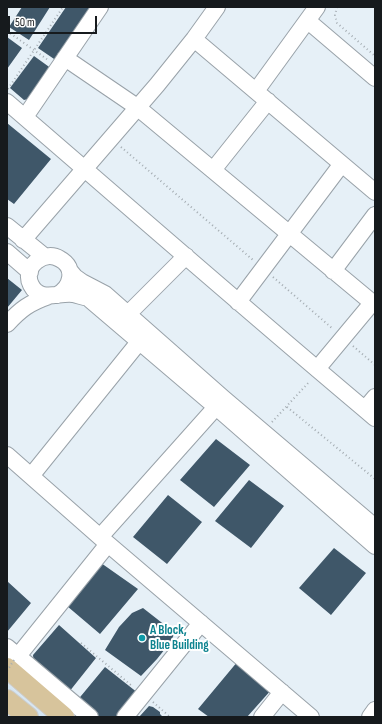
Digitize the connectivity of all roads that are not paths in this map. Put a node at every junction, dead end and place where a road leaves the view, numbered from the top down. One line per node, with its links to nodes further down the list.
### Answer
1 (100, 7): 6 (street)
2 (217, 7): 5 (street)
3 (317, 7): 4 (street)
4 (308, 21): 7 (street); 8 (street)
5 (194, 39): 8 (street); 11 (street)
6 (62, 63): 11 (street); 12 (street)
7 (375, 78)
8 (256, 91): 10 (street)
9 (7, 102): 12 (street)
10 (268, 102): 13 (street); 15 (street)
11 (137, 107): 14 (street); 15 (street)
12 (25, 117): 14 (street)
13 (341, 165): 16 (street); 19 (street)
14 (85, 168): 20 (street); 23 (street)
15 (213, 170): 19 (street)
16 (375, 192)
17 (375, 216): 25 (street)
18 (7, 226): 20 (street)
19 (289, 234): 25 (street); 28 (street)
20 (23, 240): 22 (street)
21 (7, 252): 26 (street)
22 (44, 256): 24 (street); 26 (street)
23 (186, 256): 28 (street); 31 (street)
24 (70, 271): 27 (street); 31 (street)
25 (334, 271): 29 (street)
26 (30, 274): 27 (street); 30 (street)
27 (53, 296): 30 (street); 33 (street)
28 (238, 302): 34 (street)
29 (374, 304): 34 (street)
30 (20, 310): 32 (street)
31 (128, 314): 39 (street)
32 (7, 324)
33 (139, 342): 35 (street); 38 (street)
34 (318, 370): 36 (street)
35 (216, 406): 40 (street); 41 (street)
36 (372, 408)
37 (7, 455): 38 (street)
38 (31, 476): 40 (street)
39 (375, 527)
40 (104, 540): 42 (street); 43 (street)
41 (375, 546)
42 (201, 623): 44 (street); 50 (street)
43 (11, 660): 48 (main road); 49 (street)
44 (282, 692): 51 (street); 52 (street)
45 (7, 700): 47 (main road)
46 (375, 710): 53 (street)
47 (28, 717)
48 (64, 717)
49 (90, 717)
50 (125, 717)
51 (262, 717)
52 (311, 717)
53 (370, 717)

